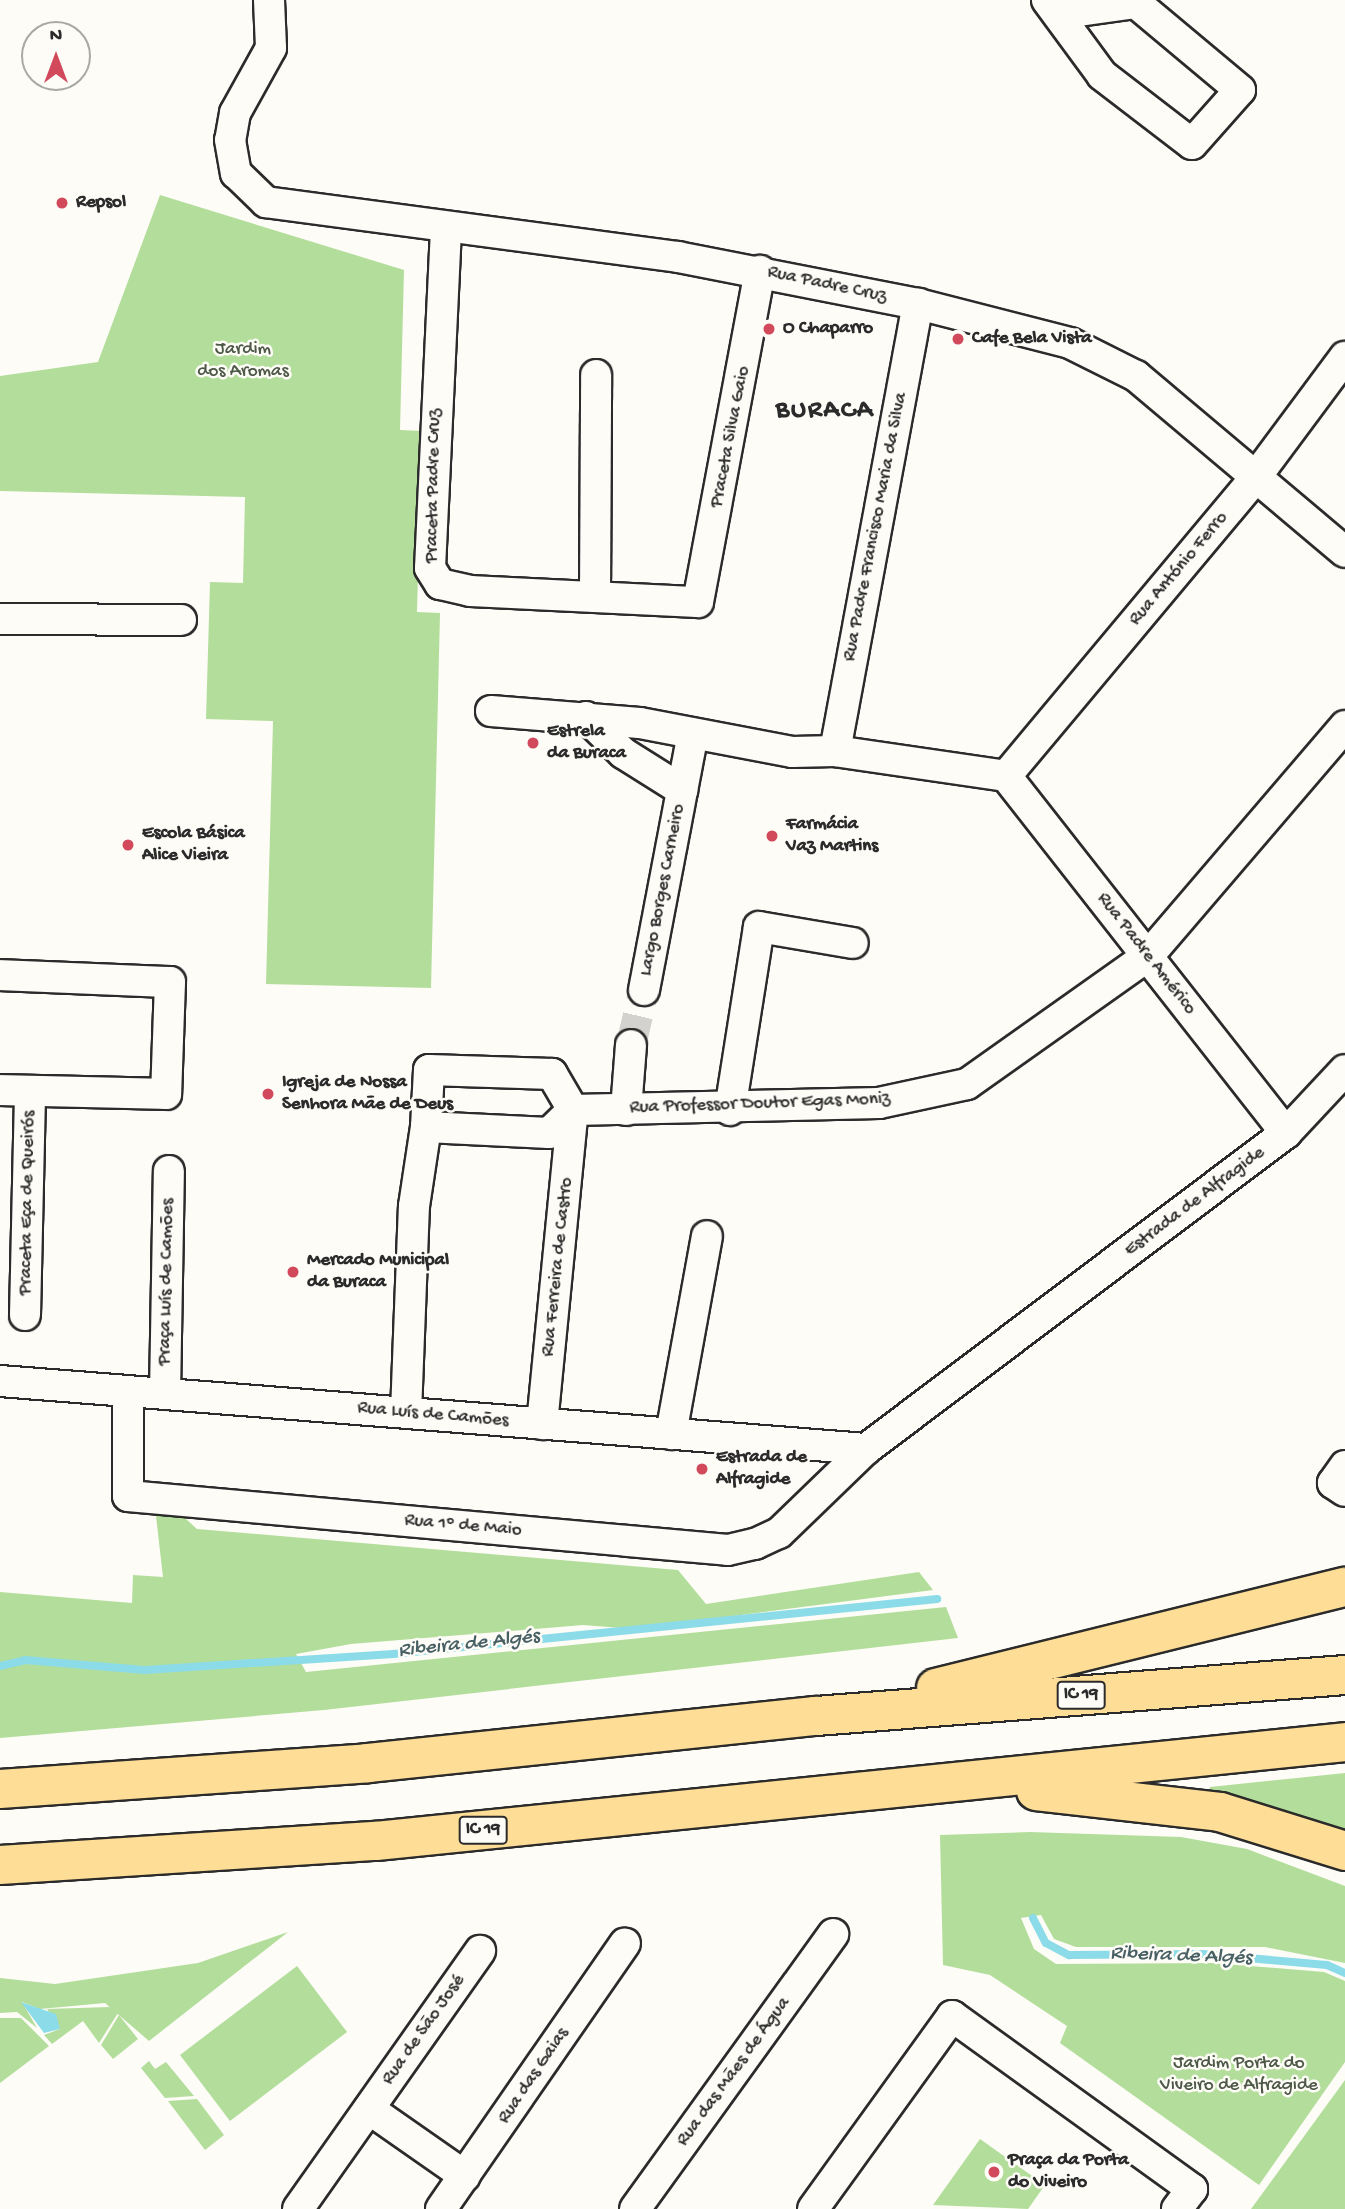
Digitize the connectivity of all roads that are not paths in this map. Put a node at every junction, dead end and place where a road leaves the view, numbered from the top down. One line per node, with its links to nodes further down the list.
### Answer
1 (270, 0): 3 (street, Rua Padre Cruz)
2 (1053, 7): 2 (street)
3 (446, 229): 4 (street, Rua Padre Cruz); 10 (street, Praceta Padre Cruz)
4 (760, 271): 5 (street, Rua Padre Cruz); 11 (street, Praceta Silva Gaio)
5 (918, 304): 8 (street, Rua Padre Cruz); 18 (street, Rua Padre Francisco Maria da Silva)
6 (1345, 357): 8 (street, Rua António Ferro)
7 (596, 375): 10 (street)
8 (1255, 478): 9 (street, Rua Padre Cruz); 19 (street, Rua António Ferro)
9 (1345, 552)
10 (595, 597): 11 (street, Praceta Padre Cruz)
11 (698, 602)
12 (0, 619): 13 (street)
13 (181, 620)
14 (491, 711): 15 (street)
15 (586, 717): 17 (street); 20 (street, Largo Borges Carneiro)
16 (1345, 726): 22 (street, Rua Professor Doutor Egas Moniz)
17 (693, 734): 18 (street); 20 (street, Largo Borges Carneiro)
18 (835, 751): 19 (street)
19 (1006, 776): 22 (street, Rua Padre Américo)
20 (682, 790): 24 (street, Largo Borges Carneiro)
21 (853, 943): 31 (street)
22 (1148, 956): 31 (street, Rua Professor Doutor Egas Moniz); 33 (street, Rua Padre Américo)
23 (0, 975): 28 (street)
24 (644, 990)
25 (631, 1045): 30 (street)
26 (1345, 1070): 33 (street, Estrada de Alfragide)
27 (0, 1090): 28 (street)
28 (30, 1091): 36 (street, Praceta Eça de Queirós)
29 (573, 1110): 30 (street, Rua Professor Doutor Egas Moniz); 32 (street); 32 (street); 41 (street, Rua Ferreira de Castro)
30 (626, 1110): 31 (street, Rua Professor Doutor Egas Moniz)
31 (730, 1110)
32 (426, 1127): 40 (street)
33 (1286, 1133): 43 (street, Estrada de Alfragide)
34 (169, 1171): 39 (street, Praça Luís de Camões)
35 (707, 1236): 42 (street)
36 (25, 1315)
37 (0, 1381): 38 (street, Rua Luís de Camões)
38 (128, 1391): 39 (street, Rua Luís de Camões); 43 (street, Rua 1º de Maio)
39 (165, 1394): 40 (street, Rua Luís de Camões)
40 (406, 1413): 41 (street, Rua Luís de Camões)
41 (542, 1424): 42 (street, Rua Luís de Camões)
42 (671, 1434): 43 (street, Rua Luís de Camões)
43 (866, 1449)
44 (1345, 1466): 45 (street)
45 (1345, 1491)
46 (1345, 1587): 48 (highway)
47 (1345, 1675): 48 (highway, IC 19)
48 (816, 1716): 51 (highway, IC 19)
49 (1345, 1742): 50 (highway, IC 19)
50 (964, 1783): 52 (highway); 53 (highway, IC 19)
51 (0, 1789)
52 (1345, 1851)
53 (0, 1865)
54 (833, 1934): 61 (street, Rua das Mães de Água)
55 (625, 1943): 58 (street, Rua das Gaias)
56 (480, 1951): 57 (street, Rua de São José)
57 (369, 2109): 58 (street); 59 (street, Rua de São José)
58 (465, 2176): 60 (street, Rua das Gaias)
59 (298, 2209)
60 (442, 2209)
61 (635, 2209)
62 (813, 2209): 63 (street)
63 (1177, 2209)

